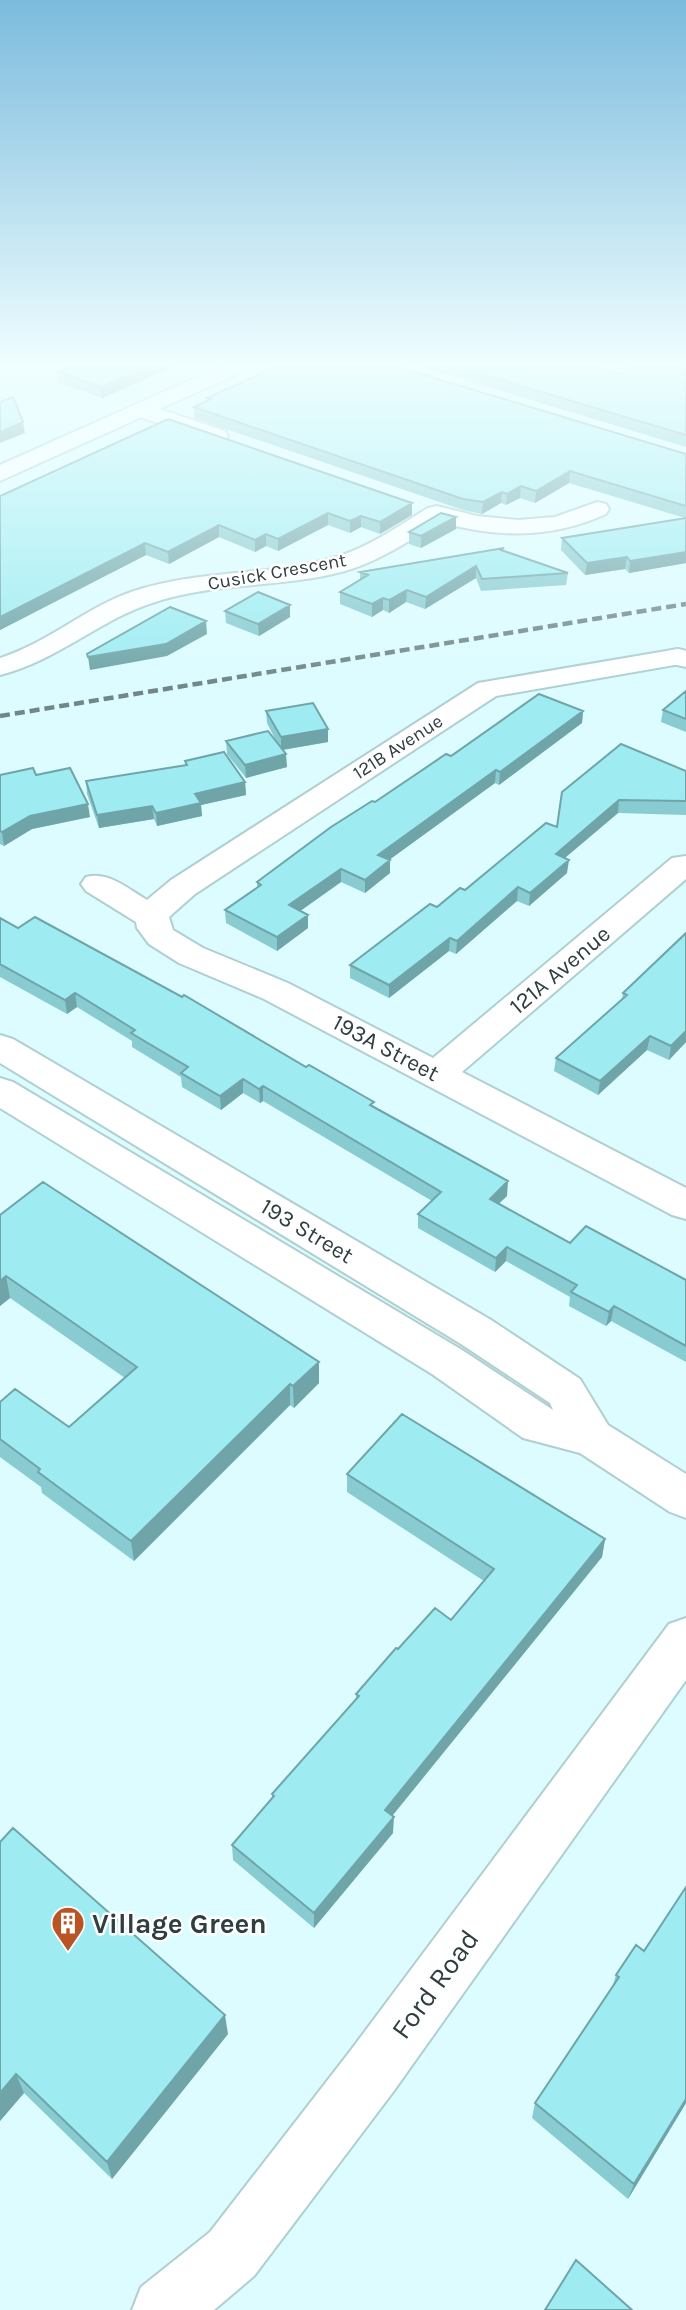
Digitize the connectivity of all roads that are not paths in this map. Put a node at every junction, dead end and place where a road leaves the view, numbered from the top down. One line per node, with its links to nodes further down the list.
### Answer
1 (410, 504): 3 (street)
2 (597, 509): 3 (street)
3 (437, 513): 5 (street, Cusick Crescent)
4 (682, 658): 8 (street, 121B Avenue)
5 (0, 667)
6 (683, 865): 10 (street, 121A Avenue)
7 (97, 884): 8 (street, 193A Street)
8 (152, 917): 10 (street, 193A Street)
9 (0, 1047): 13 (street, 193 Street)
10 (436, 1075): 12 (street, 193A Street)
11 (0, 1091): 13 (street, 193 Street)
12 (686, 1205)
13 (592, 1438): 14 (street, 193 Street)
14 (686, 1498)
15 (686, 1640): 16 (street, Ford Road)
16 (164, 2310)

